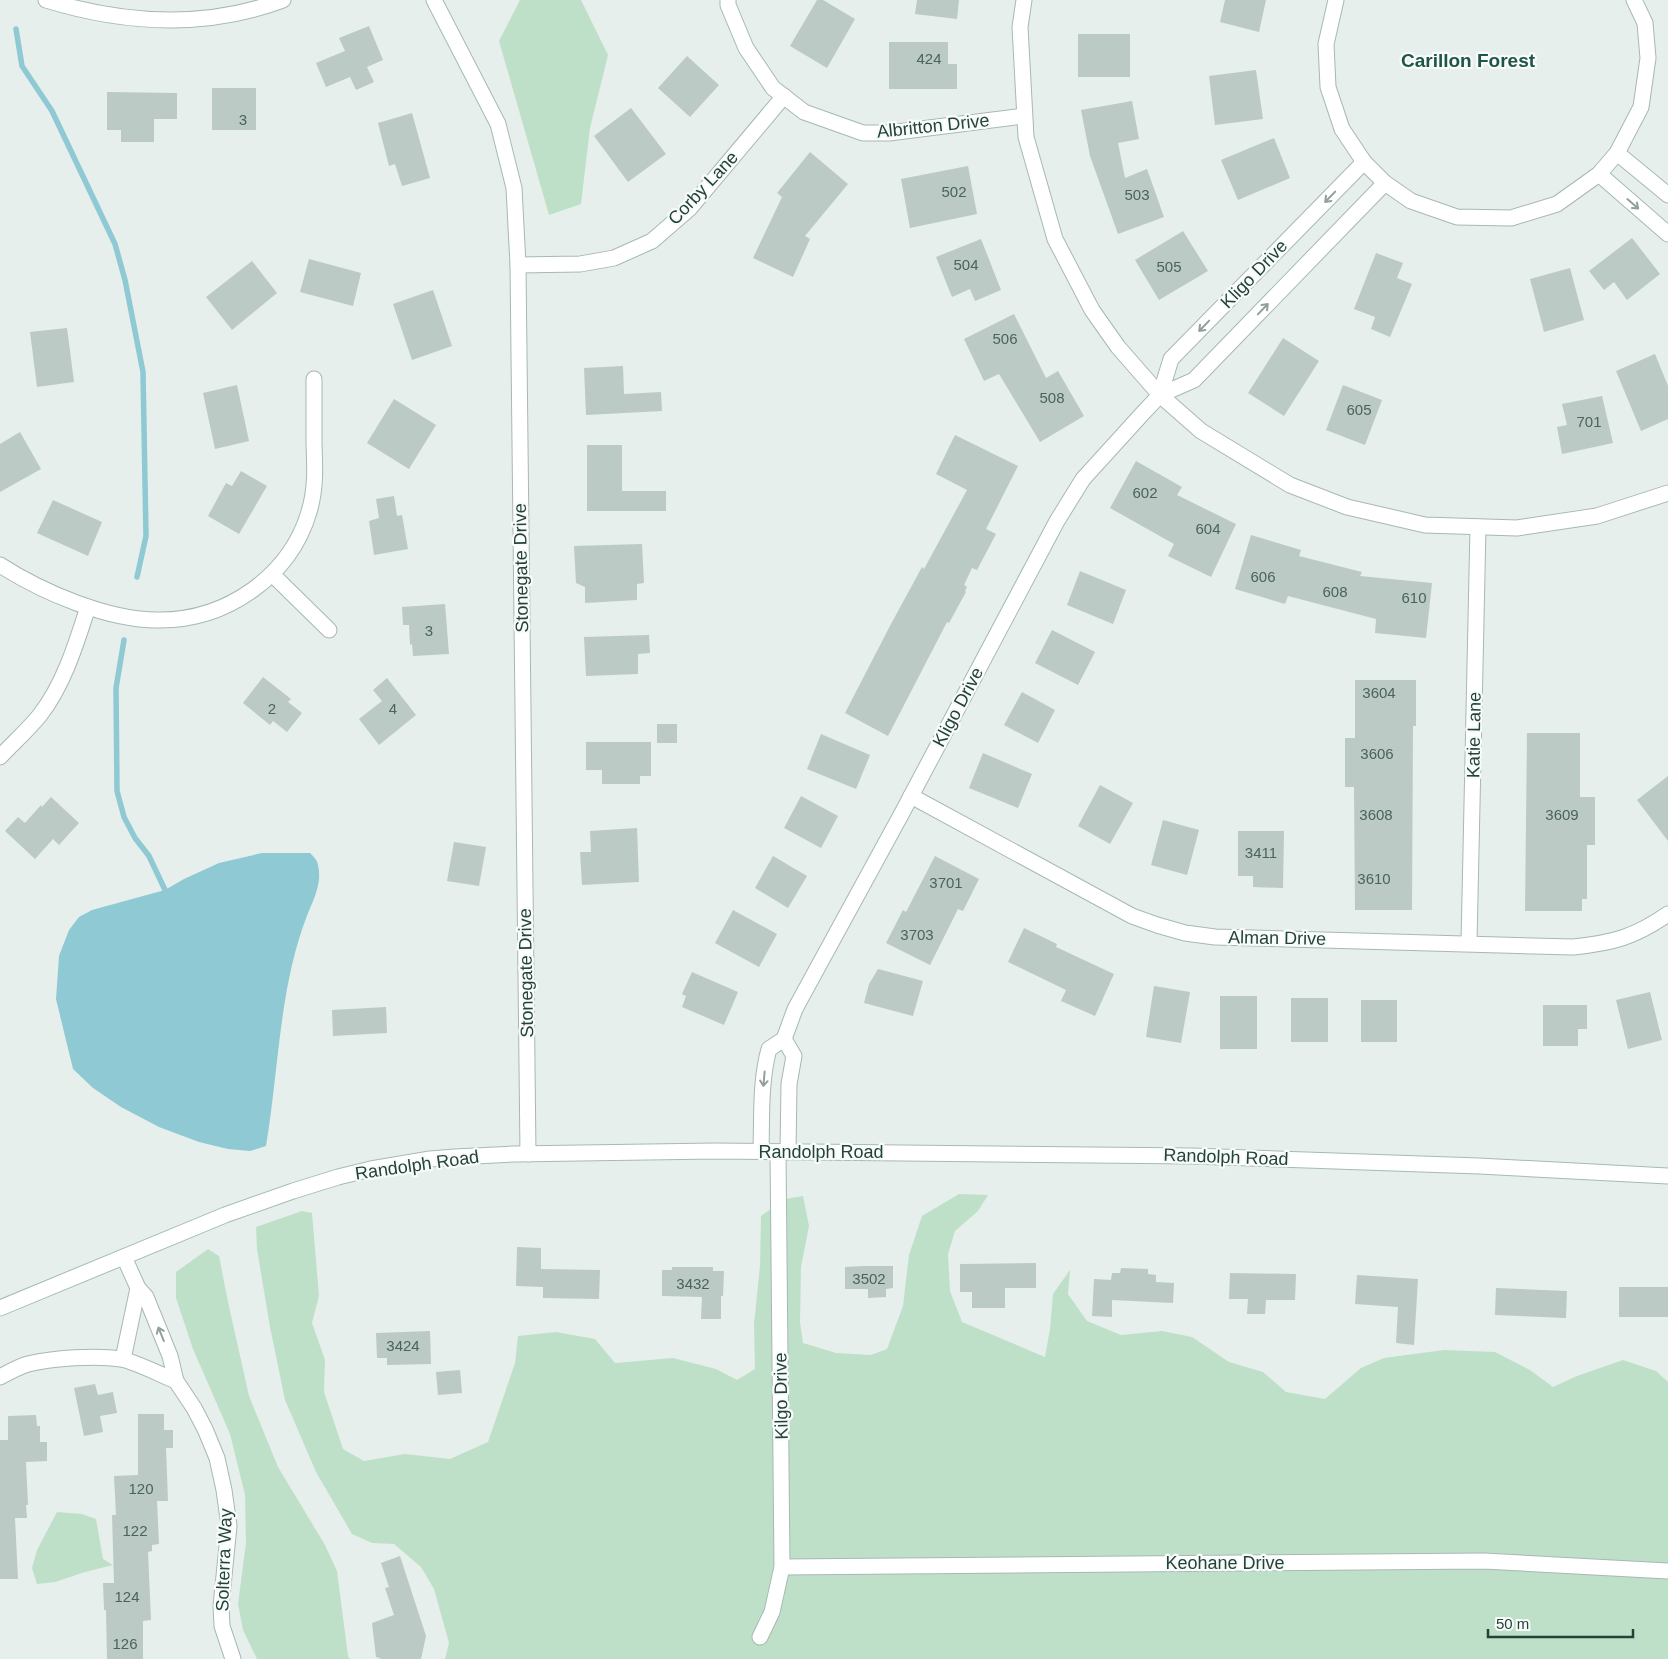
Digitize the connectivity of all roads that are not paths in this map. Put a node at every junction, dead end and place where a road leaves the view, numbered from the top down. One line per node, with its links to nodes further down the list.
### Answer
1 (46, 0): 2 (street)
2 (283, 0)
3 (434, 0): 16 (street, Stonegate Drive)
4 (728, 0): 8 (street, Albritton Drive)
5 (1024, 0): 9 (street)
6 (1336, 0): 11 (street)
7 (1634, 0): 10 (street)
8 (784, 96): 9 (street, Albritton Drive); 16 (street, Corby Lane)
9 (1024, 116): 18 (street)
10 (1617, 153): 12 (street); 14 (street)
11 (1364, 162): 13 (street); 18 (street, Kligo Drive, one-way to 18)
12 (1599, 174): 13 (street); 15 (street, one-way to 15)
13 (1385, 183): 18 (street, Kligo Drive, one-way to 13)
14 (1668, 195)
15 (1668, 234)
16 (518, 266): 32 (street, Stonegate Drive)
17 (314, 379): 22 (street)
18 (1160, 395): 20 (street); 26 (street, Kligo Drive)
19 (1668, 493): 20 (street)
20 (1478, 527): 28 (street, Katie Lane)
21 (0, 565): 23 (street)
22 (272, 574): 23 (street); 24 (street)
23 (88, 607): 25 (street)
24 (329, 630)
25 (0, 757)
26 (911, 796): 28 (street, Alman Drive); 29 (street, Kligo Drive)
27 (1668, 914): 28 (street, Alman Drive)
28 (1469, 943)
29 (784, 1039): 30 (street, Kligo Drive, one-way to 30); 31 (street)
30 (761, 1151): 31 (street, Randolph Road); 32 (street, Randolph Road)
31 (783, 1152): 33 (street, Randolph Road); 40 (street, Kilgo Drive)
32 (528, 1154): 34 (street, Randolph Road)
33 (1668, 1176)
34 (124, 1257): 35 (street, Solterra Way); 36 (street, Randolph Road)
35 (138, 1288): 37 (street); 39 (street, Solterra Way, one-way to 35)
36 (0, 1308)
37 (123, 1359): 38 (street); 39 (street)
38 (0, 1377)
39 (176, 1381): 43 (street, Solterra Way)
40 (782, 1567): 41 (street, Keohane Drive); 42 (street, Kilgo Drive)
41 (1668, 1571)
42 (760, 1636)
43 (233, 1659)

